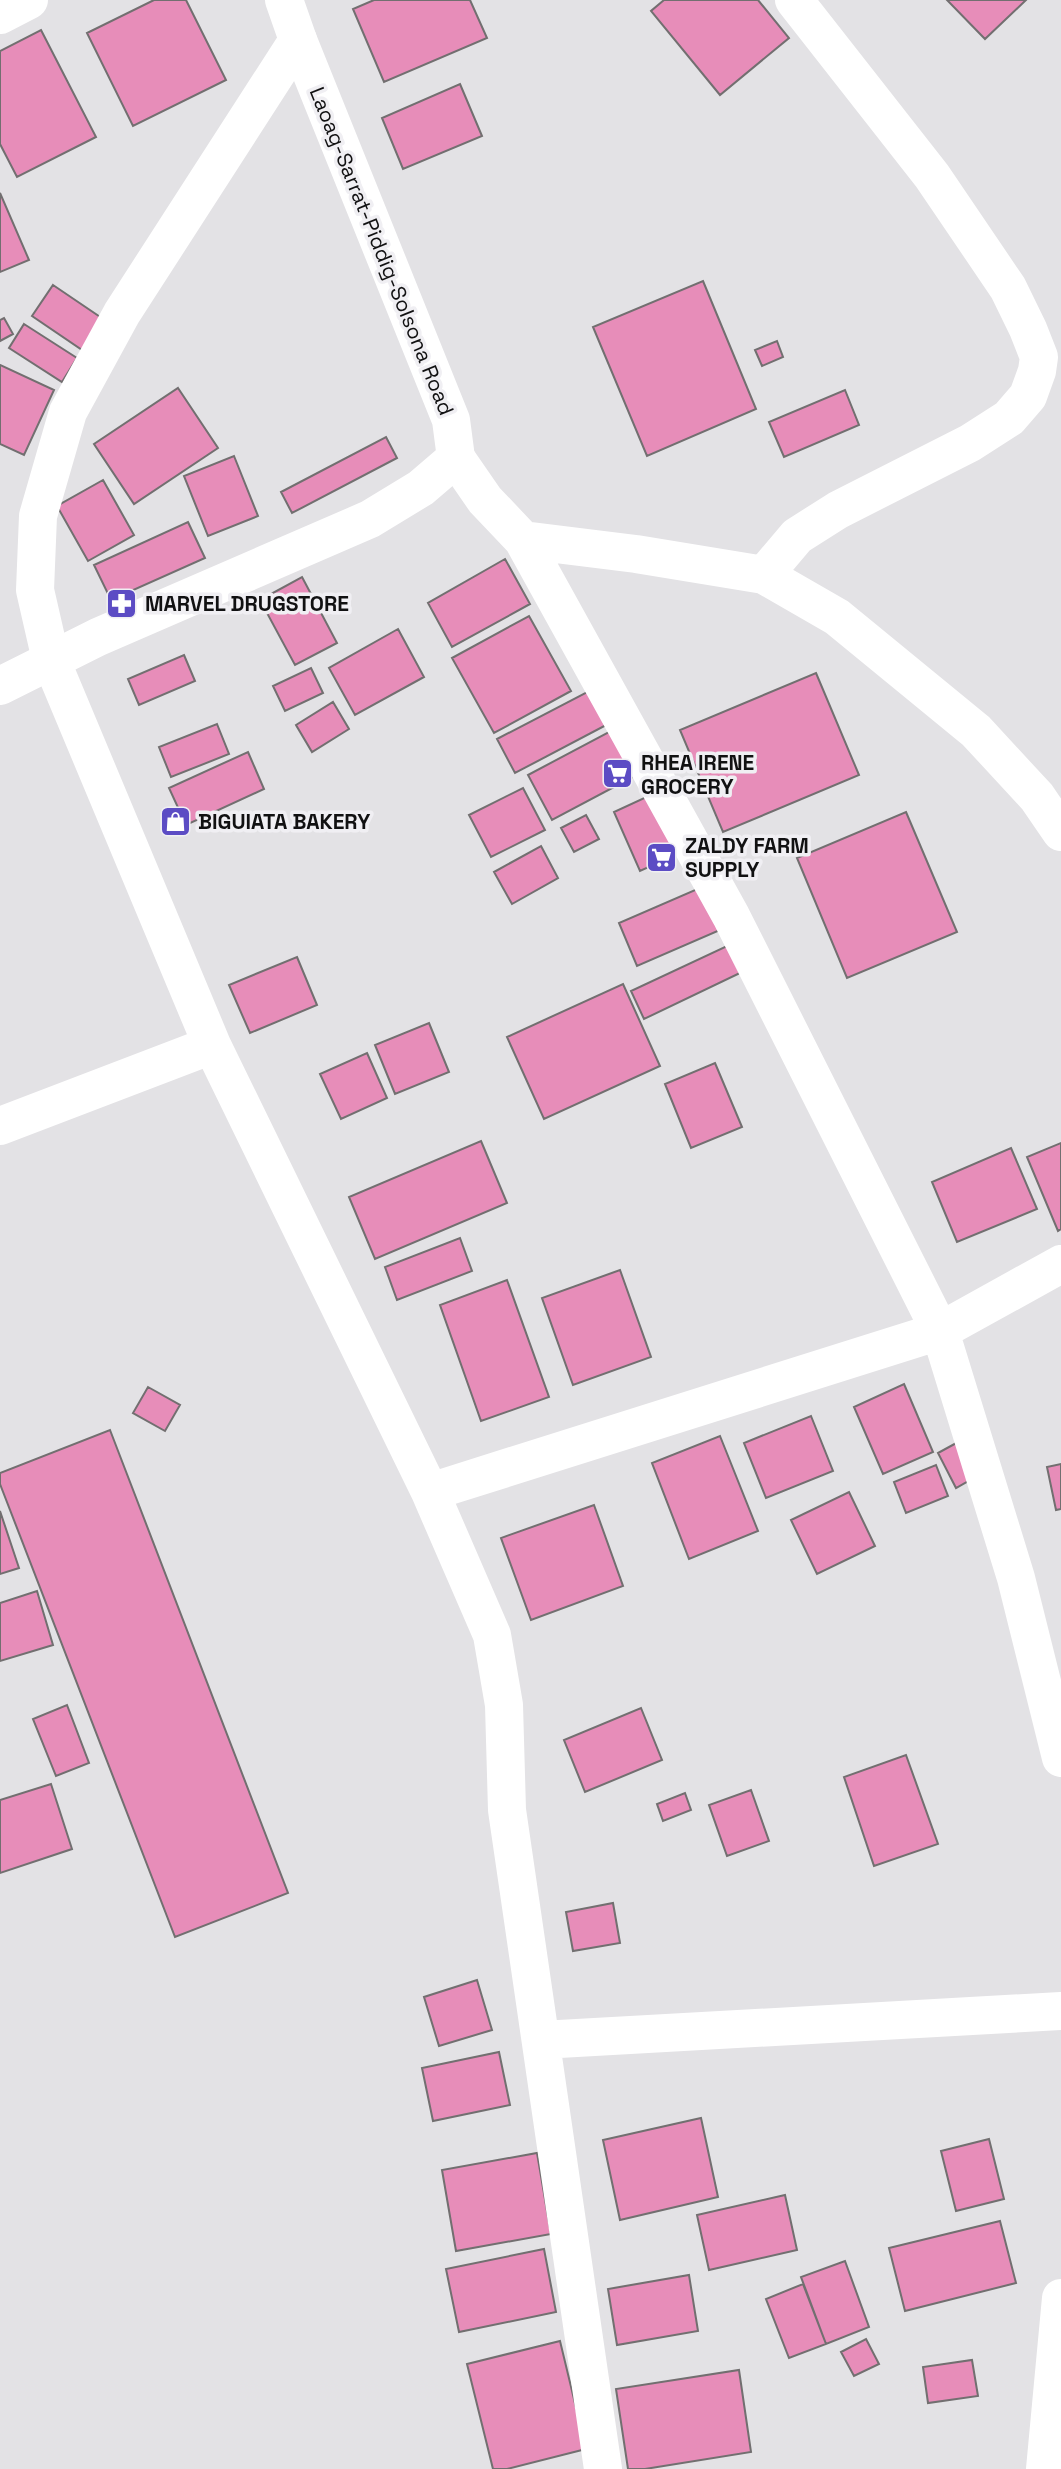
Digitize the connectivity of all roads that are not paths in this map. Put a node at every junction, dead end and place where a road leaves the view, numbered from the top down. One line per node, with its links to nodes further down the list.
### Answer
1 (29, 0): 4 (street)
2 (284, 0): 5 (street, Laoag-Sarrat-Piddig-Solsona Road)
3 (794, 0): 8 (street)
4 (0, 15)
5 (298, 40): 6 (street, Laoag-Sarrat-Piddig-Solsona Road); 9 (street)
6 (456, 458): 7 (street); 9 (street)
7 (523, 540): 8 (street); 15 (street)
8 (764, 575): 11 (street)
9 (51, 660): 10 (street); 12 (street)
10 (0, 686)
11 (1061, 832)
12 (212, 1045): 13 (street); 16 (street)
13 (0, 1126)
14 (1061, 1264): 15 (street)
15 (940, 1331): 16 (street); 17 (street)
16 (430, 1492): 19 (street)
17 (1061, 1758)
18 (1061, 2011): 19 (street)
19 (541, 2040): 21 (street)
20 (1061, 2298): 22 (street)
21 (603, 2469)
22 (1045, 2469)

